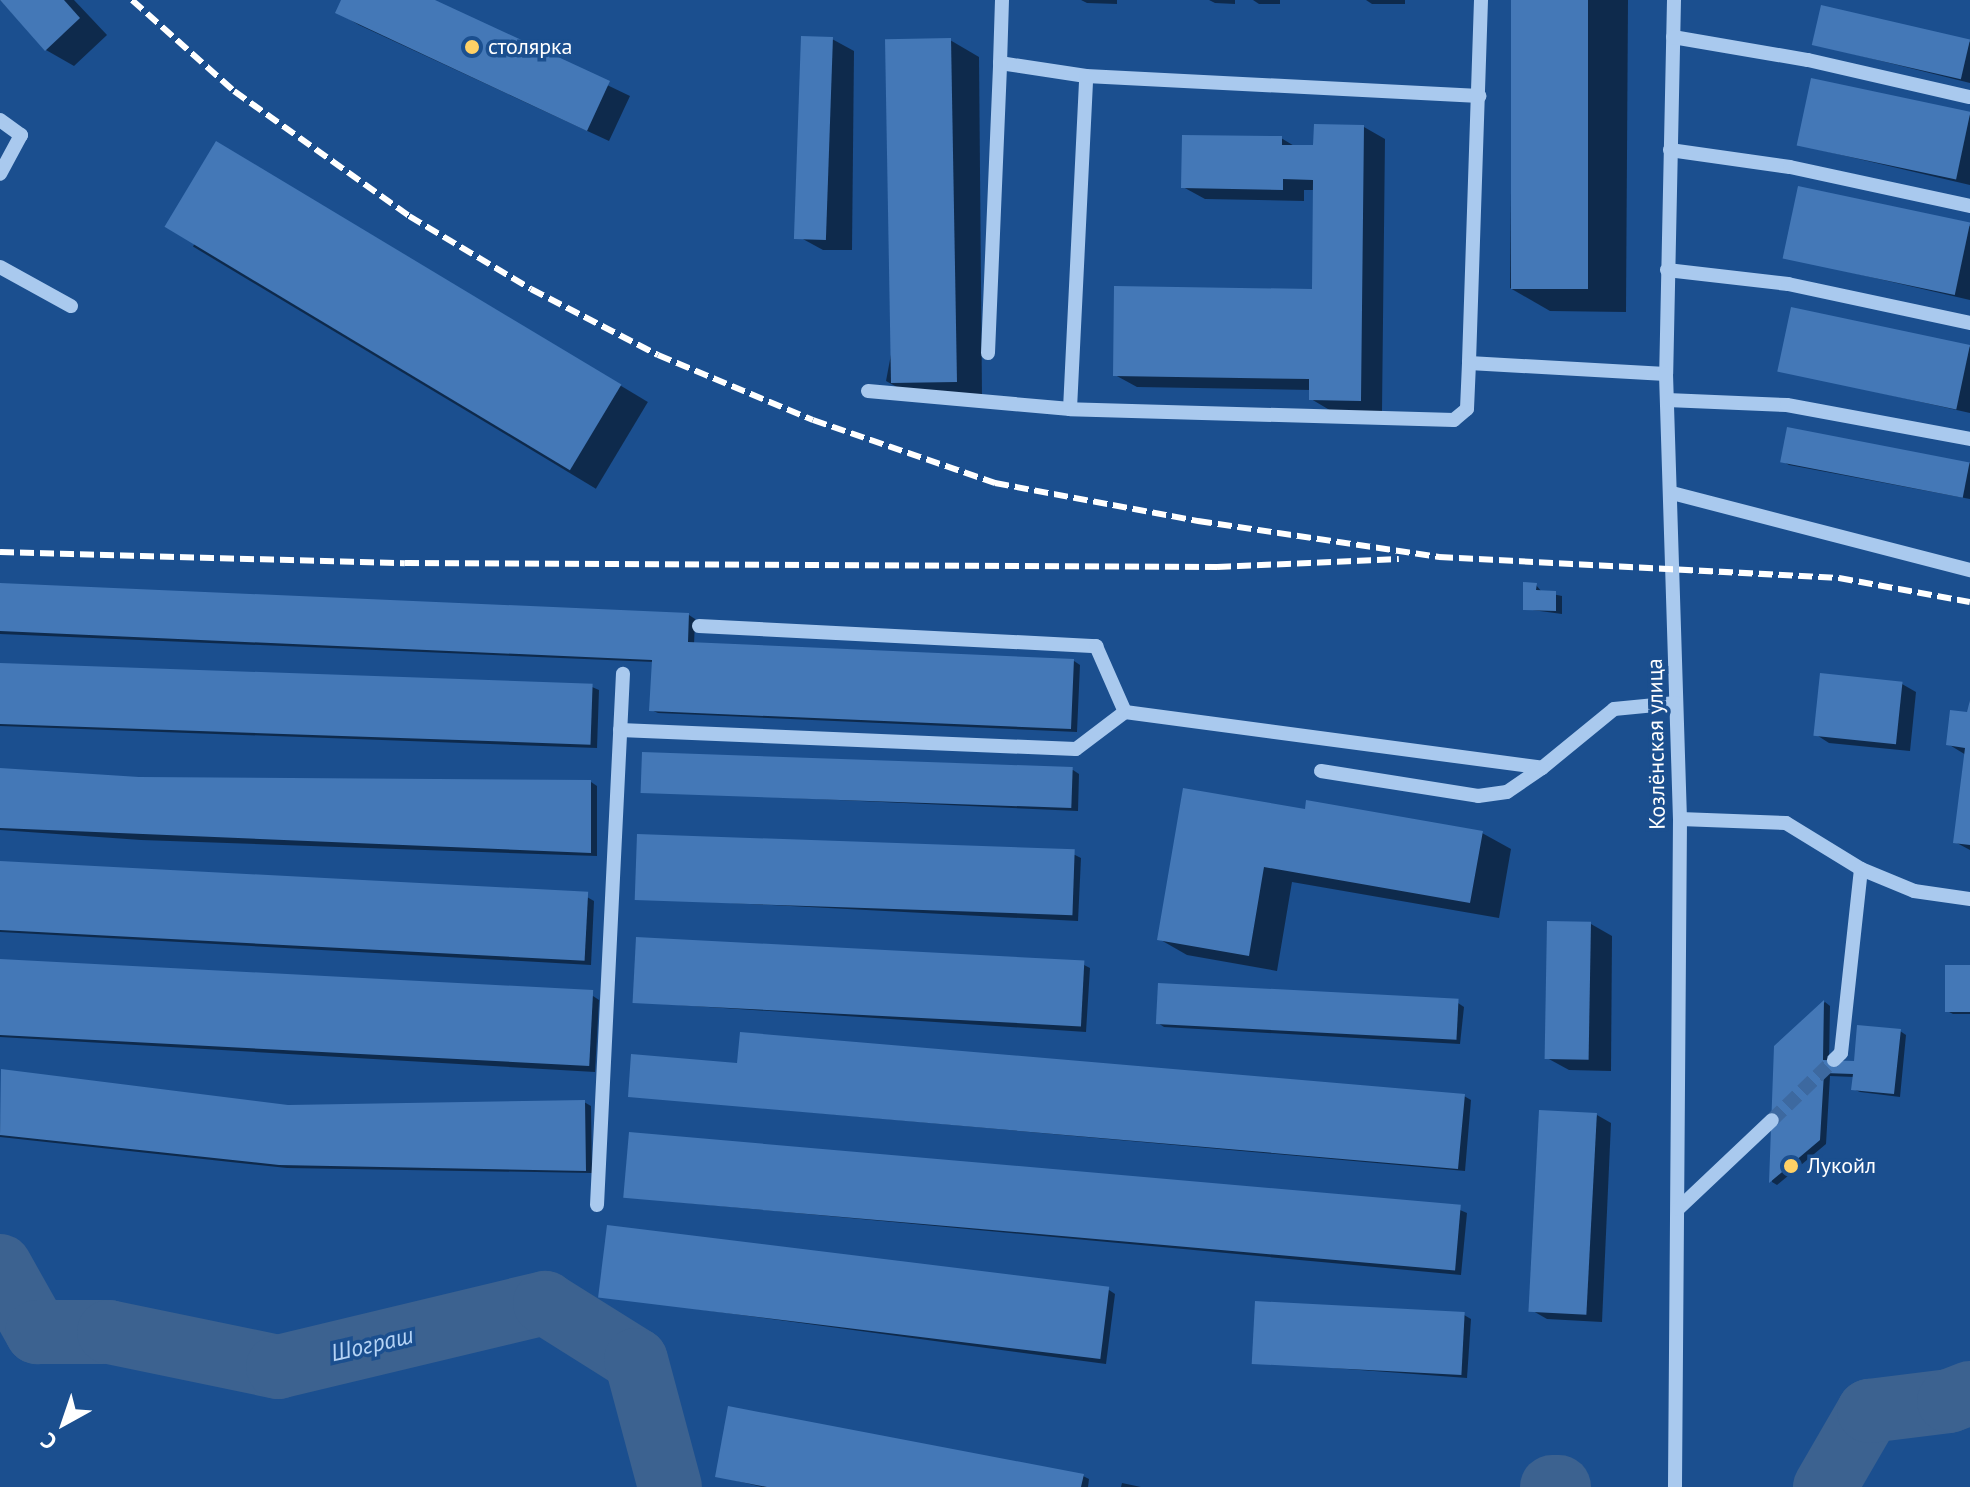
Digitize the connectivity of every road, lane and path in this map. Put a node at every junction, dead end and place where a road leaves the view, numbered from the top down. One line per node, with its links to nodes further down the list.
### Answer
1 (1002, 0): 5 (street)
2 (1481, 0): 7 (street)
3 (1674, 0): 4 (street, Козлёнская улица)
4 (1673, 37): 8 (street); 10 (street, Козлёнская улица)
5 (1000, 63): 6 (street); 17 (street)
6 (1086, 76): 7 (street); 22 (street)
7 (1479, 96): 18 (street)
8 (1970, 97)
9 (0, 120): 11 (street)
10 (1670, 150): 12 (street); 14 (street, Козлёнская улица)
11 (0, 174)
12 (1970, 206)
13 (0, 267): 15 (street)
14 (1667, 270): 16 (street); 19 (street, Козлёнская улица)
15 (71, 306)
16 (1970, 323)
17 (988, 353)
18 (1469, 363): 19 (street); 22 (street)
19 (1666, 374): 21 (street, Козлёнская улица)
20 (868, 391): 22 (street)
21 (1667, 400): 23 (street); 24 (street, Козлёнская улица)
22 (1070, 409)
23 (1970, 439)
24 (1672, 493): 25 (street); 28 (street, Козлёнская улица)
25 (1970, 570)
26 (699, 626): 29 (street)
27 (623, 674): 30 (street)
28 (1676, 703): 31 (street); 33 (street, Козлёнская улица)
29 (1125, 712): 30 (street); 31 (street)
30 (620, 730): 38 (street)
31 (1542, 768): 32 (street)
32 (1321, 771)
33 (1680, 819): 34 (street); 39 (street, Козлёнская улица)
34 (1861, 869): 35 (street); 36 (street)
35 (1970, 899)
36 (1834, 1060)
37 (1772, 1120): 39 (street)
38 (597, 1205)
39 (1678, 1209): 40 (street, Козлёнская улица)
40 (1675, 1487)

